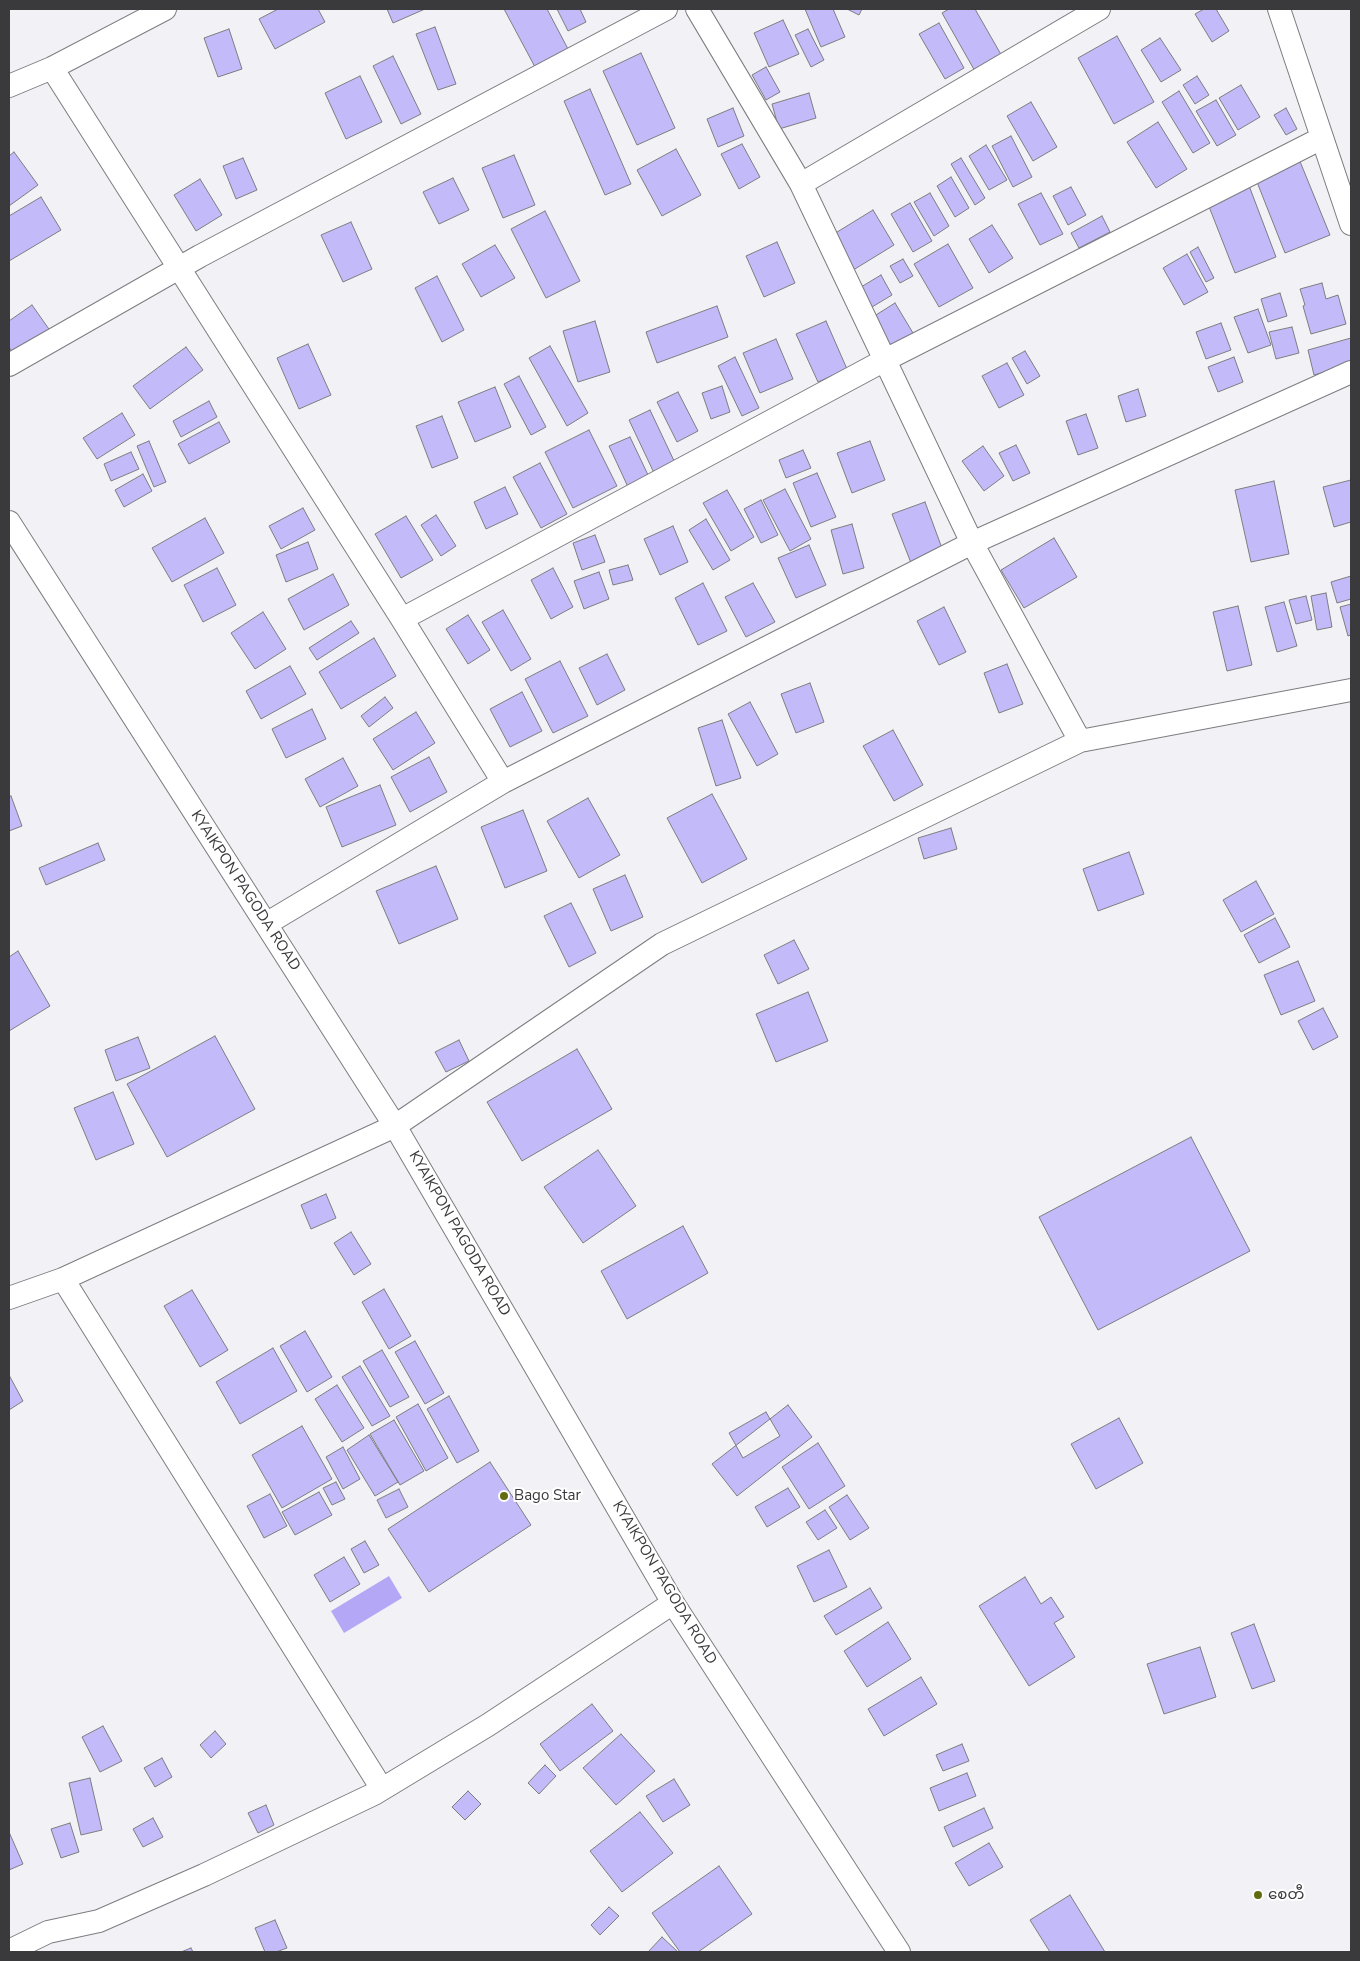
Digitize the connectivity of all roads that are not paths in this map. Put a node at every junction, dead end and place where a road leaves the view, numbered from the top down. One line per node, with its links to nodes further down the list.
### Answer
1 (165, 9): 6 (street)
2 (666, 9): 11 (street)
3 (696, 9): 9 (street)
4 (1099, 9): 9 (street)
5 (1279, 9): 8 (street)
6 (52, 68): 7 (street); 11 (street)
7 (9, 86)
8 (1322, 138): 10 (street); 12 (street)
9 (801, 184): 12 (street)
10 (1351, 224)
11 (180, 268): 13 (street); 17 (street)
12 (885, 360): 16 (street); 17 (street)
13 (9, 365)
14 (1351, 372): 16 (street)
15 (9, 522): 21 (street, KYAIKPON PAGODA ROAD)
16 (972, 543): 19 (street); 20 (street)
17 (402, 619): 20 (street)
18 (1351, 690): 19 (street)
19 (1080, 741): 22 (street)
20 (503, 782): 21 (street)
21 (266, 924): 22 (street, KYAIKPON PAGODA ROAD)
22 (395, 1126): 23 (street); 25 (street, KYAIKPON PAGODA ROAD)
23 (63, 1279): 24 (street); 26 (street)
24 (9, 1298)
25 (674, 1603): 26 (street); 28 (street, KYAIKPON PAGODA ROAD)
26 (382, 1789): 27 (street)
27 (9, 1951)
28 (899, 1952)

